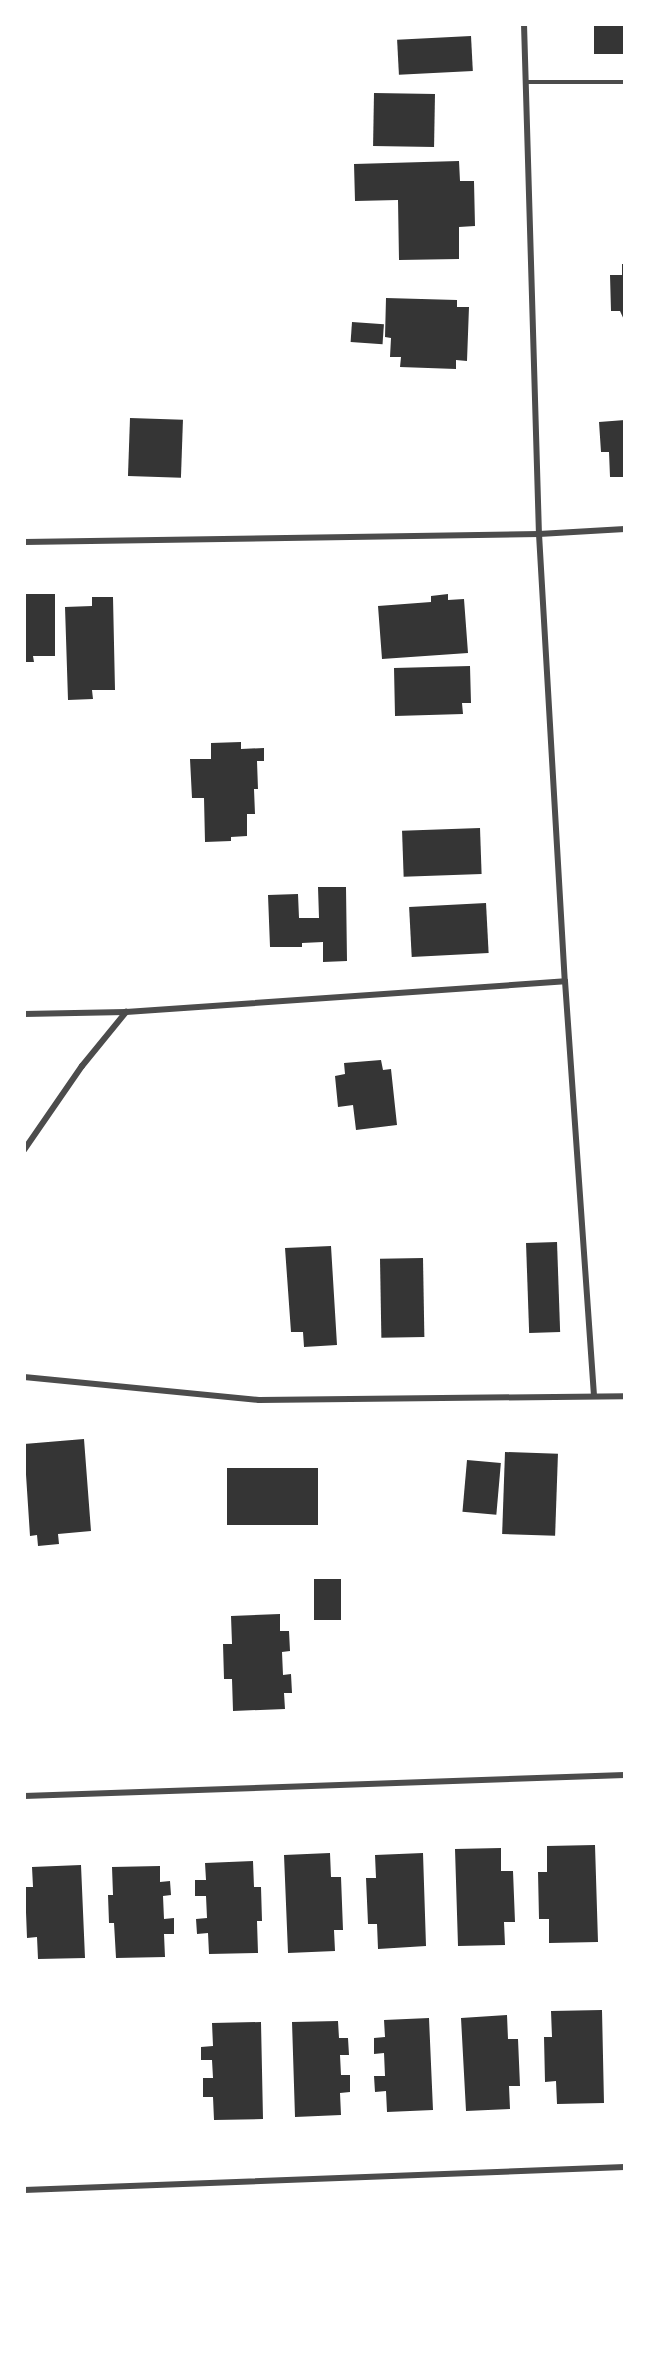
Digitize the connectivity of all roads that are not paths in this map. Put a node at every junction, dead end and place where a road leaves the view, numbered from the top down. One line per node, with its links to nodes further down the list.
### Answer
1 (524, 24): 2 (street)
2 (525, 82): 3 (lane); 5 (street)
3 (625, 82)
4 (625, 529): 5 (street)
5 (539, 534): 6 (street); 7 (street)
6 (24, 542)
7 (565, 981): 8 (street); 12 (street)
8 (126, 1012): 9 (street); 10 (street)
9 (24, 1014)
10 (24, 1150)
11 (24, 1377): 12 (street)
12 (594, 1394): 13 (street)
13 (625, 1396)
14 (625, 1775): 15 (street)
15 (24, 1796)
16 (625, 2167): 17 (street)
17 (24, 2190)

